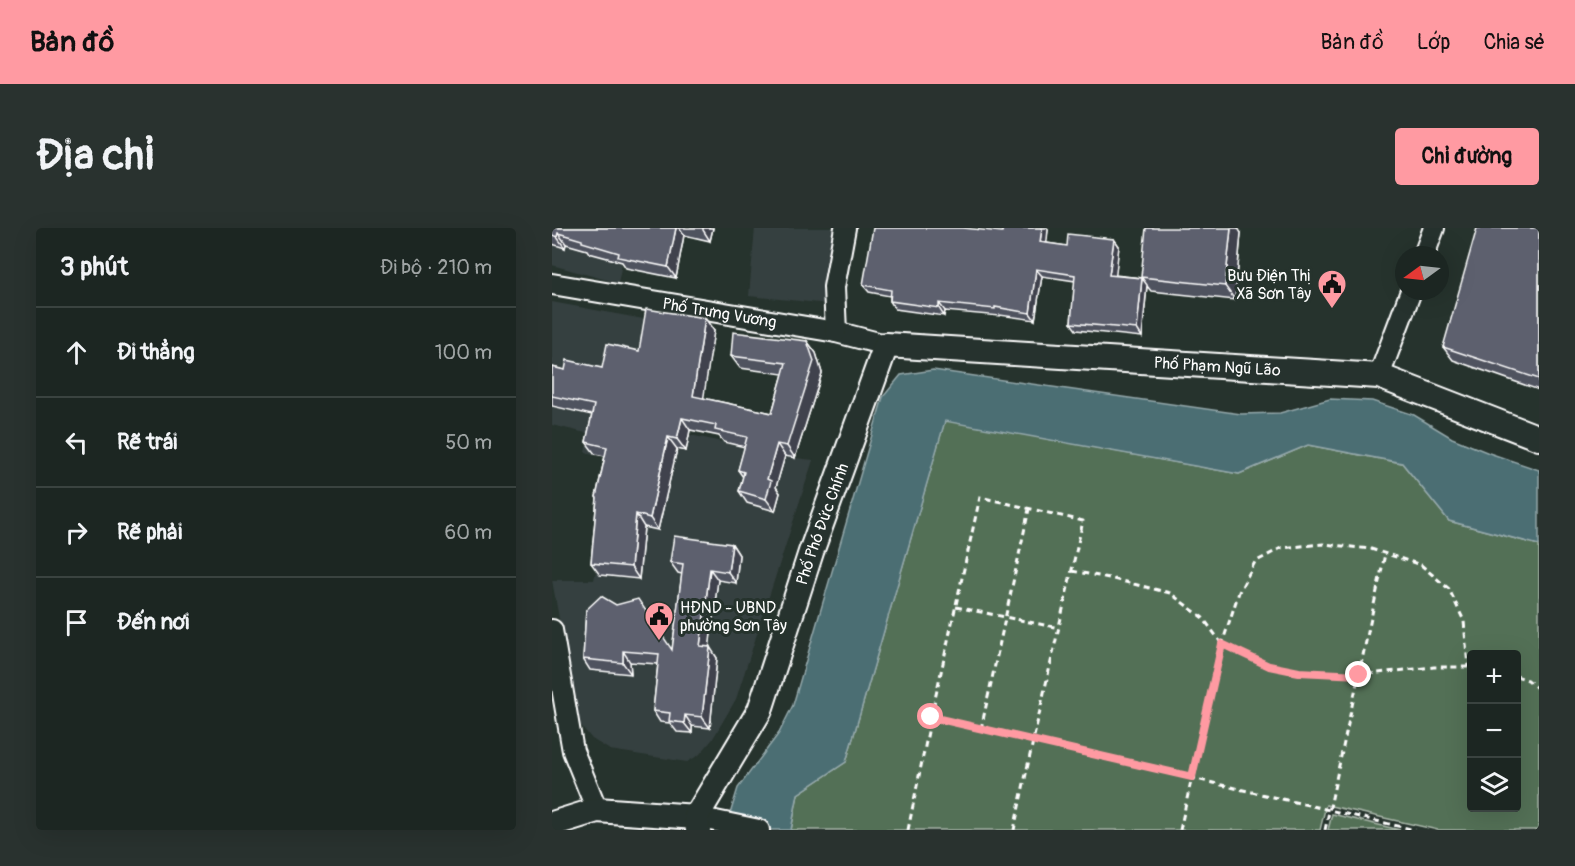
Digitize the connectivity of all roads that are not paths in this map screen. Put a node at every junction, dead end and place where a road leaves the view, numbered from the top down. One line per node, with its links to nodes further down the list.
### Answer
1 (845, 228): 6 (street)
2 (1434, 228): 3 (street)
3 (1427, 246)
4 (552, 284): 6 (street, Phố Trưng Vương)
5 (1408, 300): 8 (street)
6 (836, 332): 7 (street, Phố Trưng Vương)
7 (886, 345): 8 (main road, Phố Phạm Ngũ Lão); 12 (main road, Phố Phó Đức Chính)
8 (1379, 376): 9 (main road, Phố Phạm Ngũ Lão)
9 (1539, 438)
10 (552, 630): 11 (street)
11 (597, 810): 12 (main road); 13 (main road)
12 (697, 823): 14 (street)
13 (552, 824)
14 (759, 830)

